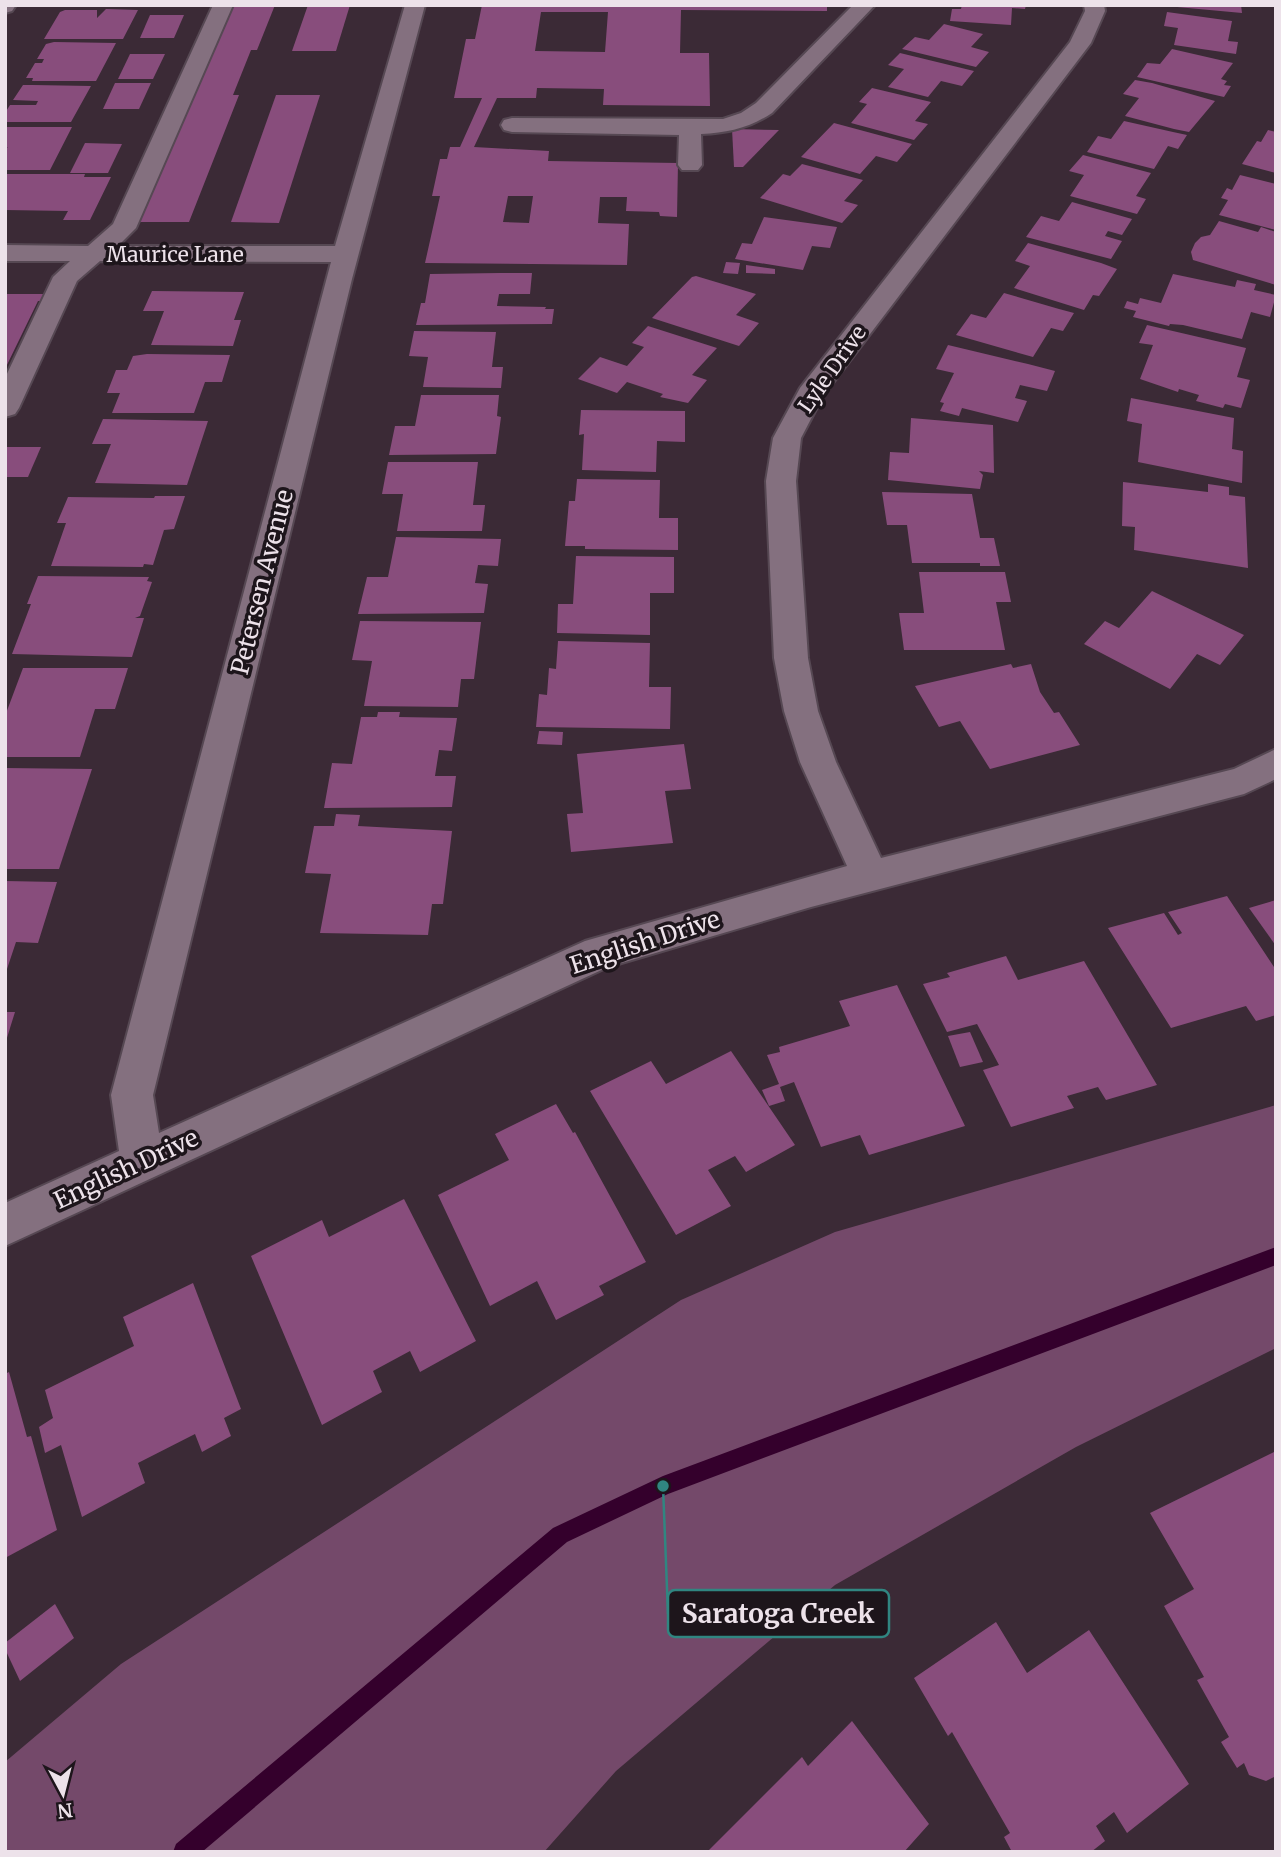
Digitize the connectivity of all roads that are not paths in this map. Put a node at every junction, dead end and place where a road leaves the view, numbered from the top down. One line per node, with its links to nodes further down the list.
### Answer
1 (223, 5): 9 (street)
2 (415, 5): 10 (street, Petersen Avenue)
3 (865, 5): 6 (street)
4 (1094, 5): 13 (street, Lyle Drive)
5 (512, 125): 6 (street)
6 (690, 128): 7 (street)
7 (690, 166)
8 (5, 253): 9 (street, Maurice Lane)
9 (91, 254): 10 (street, Maurice Lane); 11 (street)
10 (346, 254): 14 (street, Petersen Avenue)
11 (5, 408)
12 (1276, 762): 13 (street, English Drive)
13 (870, 875): 14 (street, English Drive)
14 (142, 1161): 15 (street, English Drive)
15 (5, 1224)

